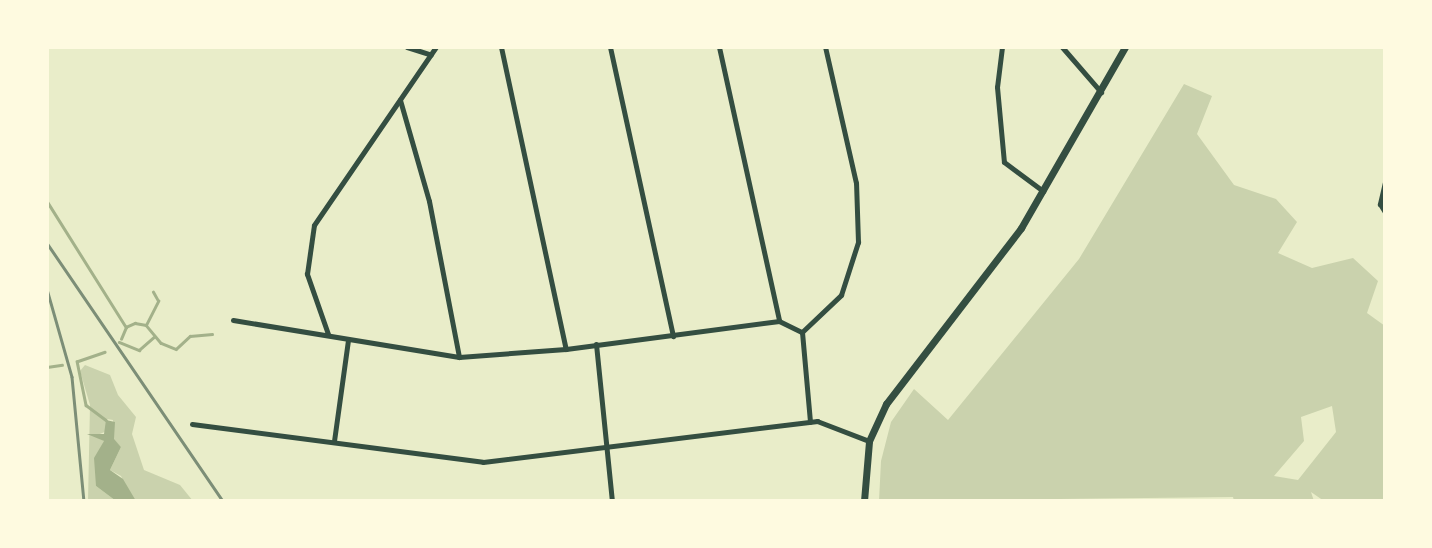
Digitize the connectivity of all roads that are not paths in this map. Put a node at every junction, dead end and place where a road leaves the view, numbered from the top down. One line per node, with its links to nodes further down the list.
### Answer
1 (407, 47): 10 (street)
2 (436, 47): 10 (street)
3 (501, 47): 23 (street)
4 (610, 47): 20 (street)
5 (719, 47): 17 (street)
6 (825, 47): 18 (street)
7 (1002, 47): 14 (street)
8 (1062, 47): 11 (street)
9 (1125, 47): 11 (main road)
10 (430, 55): 12 (street)
11 (1101, 92): 14 (main road)
12 (400, 100): 19 (street); 24 (street)
13 (1385, 183): 15 (street)
14 (1045, 192): 28 (main road)
15 (1385, 212)
16 (233, 320): 19 (street)
17 (779, 321): 18 (street); 20 (street)
18 (802, 332): 25 (street)
19 (328, 334): 21 (street)
20 (673, 336): 22 (street)
21 (348, 340): 24 (street); 27 (street)
22 (596, 344): 23 (street); 29 (street)
23 (566, 348): 24 (street)
24 (459, 357)
25 (810, 422): 28 (street); 29 (street)
26 (192, 424): 27 (street)
27 (334, 441): 29 (street)
28 (869, 441): 31 (main road)
29 (607, 450): 30 (street)
30 (612, 501)
31 (864, 501)

